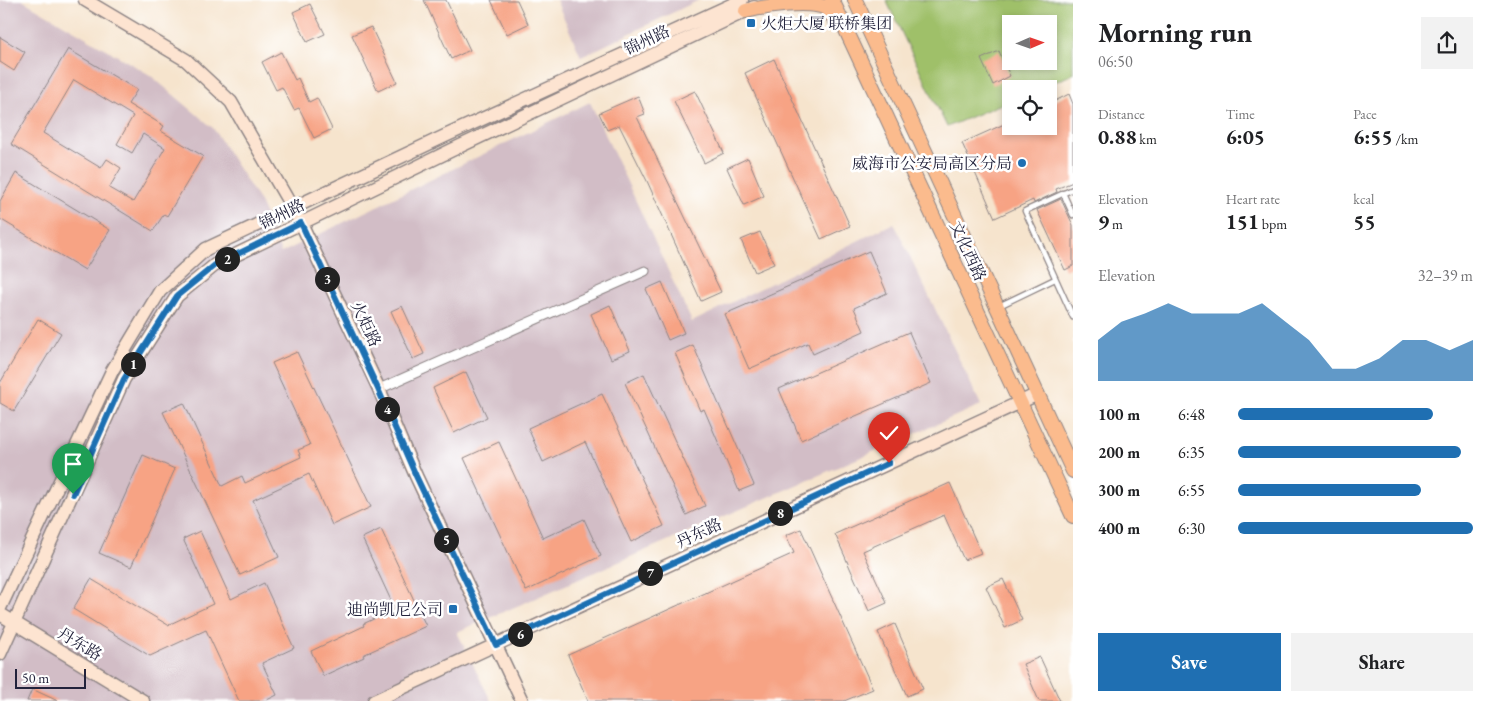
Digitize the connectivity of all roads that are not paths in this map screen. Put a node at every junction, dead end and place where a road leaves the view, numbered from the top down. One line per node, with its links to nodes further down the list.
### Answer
1 (85, 0): 11 (main road, 火炬路)
2 (769, 0): 6 (main road, 锦州路)
3 (832, 0): 8 (main road, 文化西路)
4 (855, 0): 7 (main road, 文化西路)
5 (861, 0): 7 (main road)
6 (744, 6): 8 (main road); 11 (main road, 锦州路); 13 (main road, 锦州路)
7 (870, 34): 16 (main road, 文化西路)
8 (851, 42): 20 (main road, 文化西路)
9 (1073, 188): 10 (lane)
10 (1063, 193): 12 (lane); 15 (lane)
11 (293, 207): 13 (main road, 火炬路); 23 (main road, 锦州路)
12 (1073, 215)
13 (301, 223): 18 (main road, 火炬路); 25 (main road, 锦州路)
14 (645, 271): 18 (street)
15 (1055, 279): 16 (lane); 17 (lane)
16 (998, 307): 19 (main road, 文化西路)
17 (1073, 317)
18 (378, 389): 26 (main road, 火炬路)
19 (1038, 394): 20 (main road, 丹东路); 21 (main road, 文化西路)
20 (1020, 402): 22 (main road, 文化西路); 26 (main road, 丹东路)
21 (1073, 471)
22 (1073, 516)
23 (0, 608)
24 (0, 614): 25 (main road, 丹东路)
25 (15, 623): 27 (main road, 锦州路); 28 (main road, 丹东路)
26 (496, 645): 29 (main road, 丹东路); 30 (main road, 火炬路)
27 (0, 654)
28 (143, 701)
29 (374, 701)
30 (522, 701)

